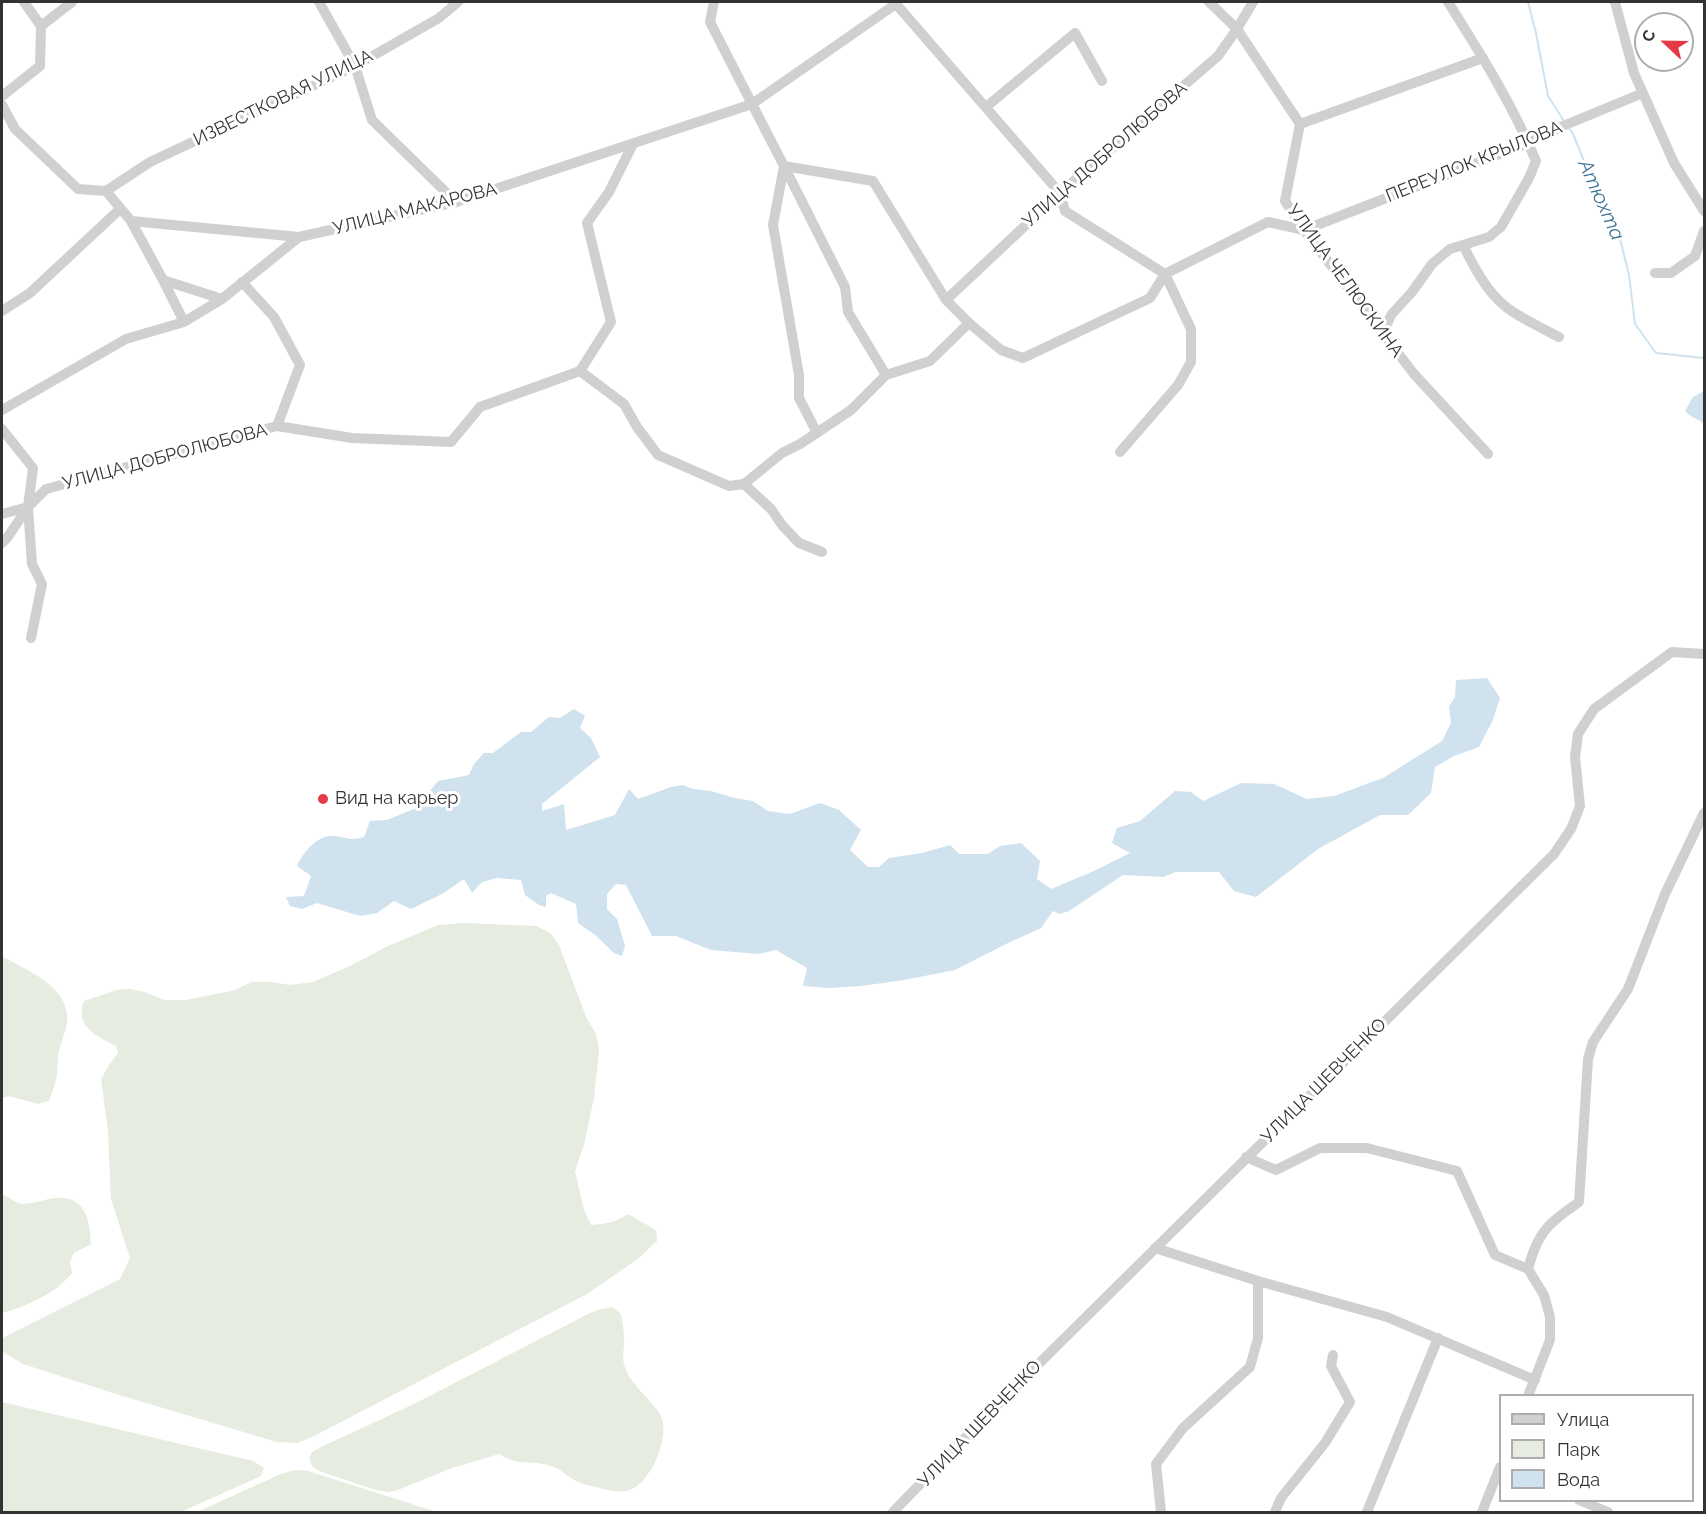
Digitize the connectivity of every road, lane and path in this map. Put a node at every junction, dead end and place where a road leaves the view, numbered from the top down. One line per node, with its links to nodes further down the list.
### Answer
1 (24, 2): 10 (street)
2 (72, 2): 10 (street)
3 (319, 2): 13 (street)
4 (458, 2): 13 (street, ИЗВЕСТКОВАЯ УЛИЦА)
5 (714, 2): 18 (street)
6 (1209, 2): 11 (street)
7 (1253, 2): 11 (street, УЛИЦА ДОБРОЛЮБОВА)
8 (1448, 2): 12 (street)
9 (1615, 2): 15 (street)
10 (41, 26): 16 (street)
11 (1237, 29): 20 (street); 25 (street, УЛИЦА ДОБРОЛЮБОВА)
12 (1483, 58): 20 (street); 21 (street)
13 (355, 66): 24 (street, ИЗВЕСТКОВАЯ УЛИЦА); 26 (street)
14 (1102, 81): 19 (street)
15 (1643, 93): 21 (street, ПЕРЕУЛОК КРЫЛОВА); 28 (street)
16 (2, 96)
17 (2, 105): 24 (street)
18 (752, 105): 19 (street, УЛИЦА МАКАРОВА); 22 (street, УЛИЦА МАКАРОВА); 23 (street)
19 (986, 107): 25 (street)
20 (1300, 124): 30 (street, УЛИЦА ЧЕЛЮСКИНА)
21 (1528, 143): 30 (street, ПЕРЕУЛОК КРЫЛОВА); 33 (street)
22 (633, 144): 26 (street, УЛИЦА МАКАРОВА); 45 (street)
23 (784, 166): 39 (street); 46 (street); 50 (street)
24 (106, 191): 27 (street)
25 (1060, 193): 35 (street); 39 (street, УЛИЦА ДОБРОЛЮБОВА)
26 (456, 202): 32 (street, УЛИЦА МАКАРОВА)
27 (120, 209): 29 (street); 40 (street)
28 (1704, 211)
29 (131, 221): 32 (street); 36 (street)
30 (1304, 230): 35 (street); 43 (street, УЛИЦА ЧЕЛЮСКИНА)
31 (1704, 231): 34 (street)
32 (299, 237): 37 (street, УЛИЦА МАКАРОВА)
33 (1463, 245): 43 (street); 44 (street)
34 (1655, 273)
35 (1165, 274): 42 (street); 51 (street)
36 (163, 280): 38 (street); 41 (street)
37 (242, 282): 38 (street, УЛИЦА МАКАРОВА); 48 (street)
38 (222, 299): 41 (street, УЛИЦА МАКАРОВА)
39 (946, 300): 42 (street)
40 (2, 311)
41 (184, 322): 47 (street, УЛИЦА МАКАРОВА)
42 (969, 323): 46 (street)
43 (1383, 333): 52 (street, УЛИЦА ЧЕЛЮСКИНА)
44 (1559, 337)
45 (580, 370): 48 (street, УЛИЦА ДОБРОЛЮБОВА); 53 (street)
46 (886, 375): 50 (street)
47 (2, 410)
48 (277, 426): 54 (street, УЛИЦА ДОБРОЛЮБОВА)
49 (2, 429): 54 (street)
50 (817, 433): 53 (street)
51 (1120, 452)
52 (1488, 454)
53 (744, 484): 57 (street)
54 (28, 507): 55 (street); 56 (street); 58 (street)
55 (2, 514)
56 (2, 543)
57 (822, 552)
58 (31, 638)
59 (1704, 654): 61 (street, УЛИЦА ШЕВЧЕНКО)
60 (1704, 813): 63 (street)
61 (1246, 1157): 62 (street, УЛИЦА ШЕВЧЕНКО); 63 (street)
62 (1155, 1248): 64 (street); 71 (street, УЛИЦА ШЕВЧЕНКО)
63 (1528, 1269): 67 (street)
64 (1258, 1281): 65 (street); 72 (street)
65 (1438, 1338): 67 (street); 74 (street)
66 (1333, 1355): 73 (street)
67 (1535, 1380): 68 (street)
68 (1528, 1394)
69 (1499, 1470): 75 (street)
70 (1584, 1502): 76 (street)
71 (893, 1512)
72 (1161, 1512)
73 (1275, 1512)
74 (1367, 1512)
75 (1482, 1512)
76 (1608, 1512)

